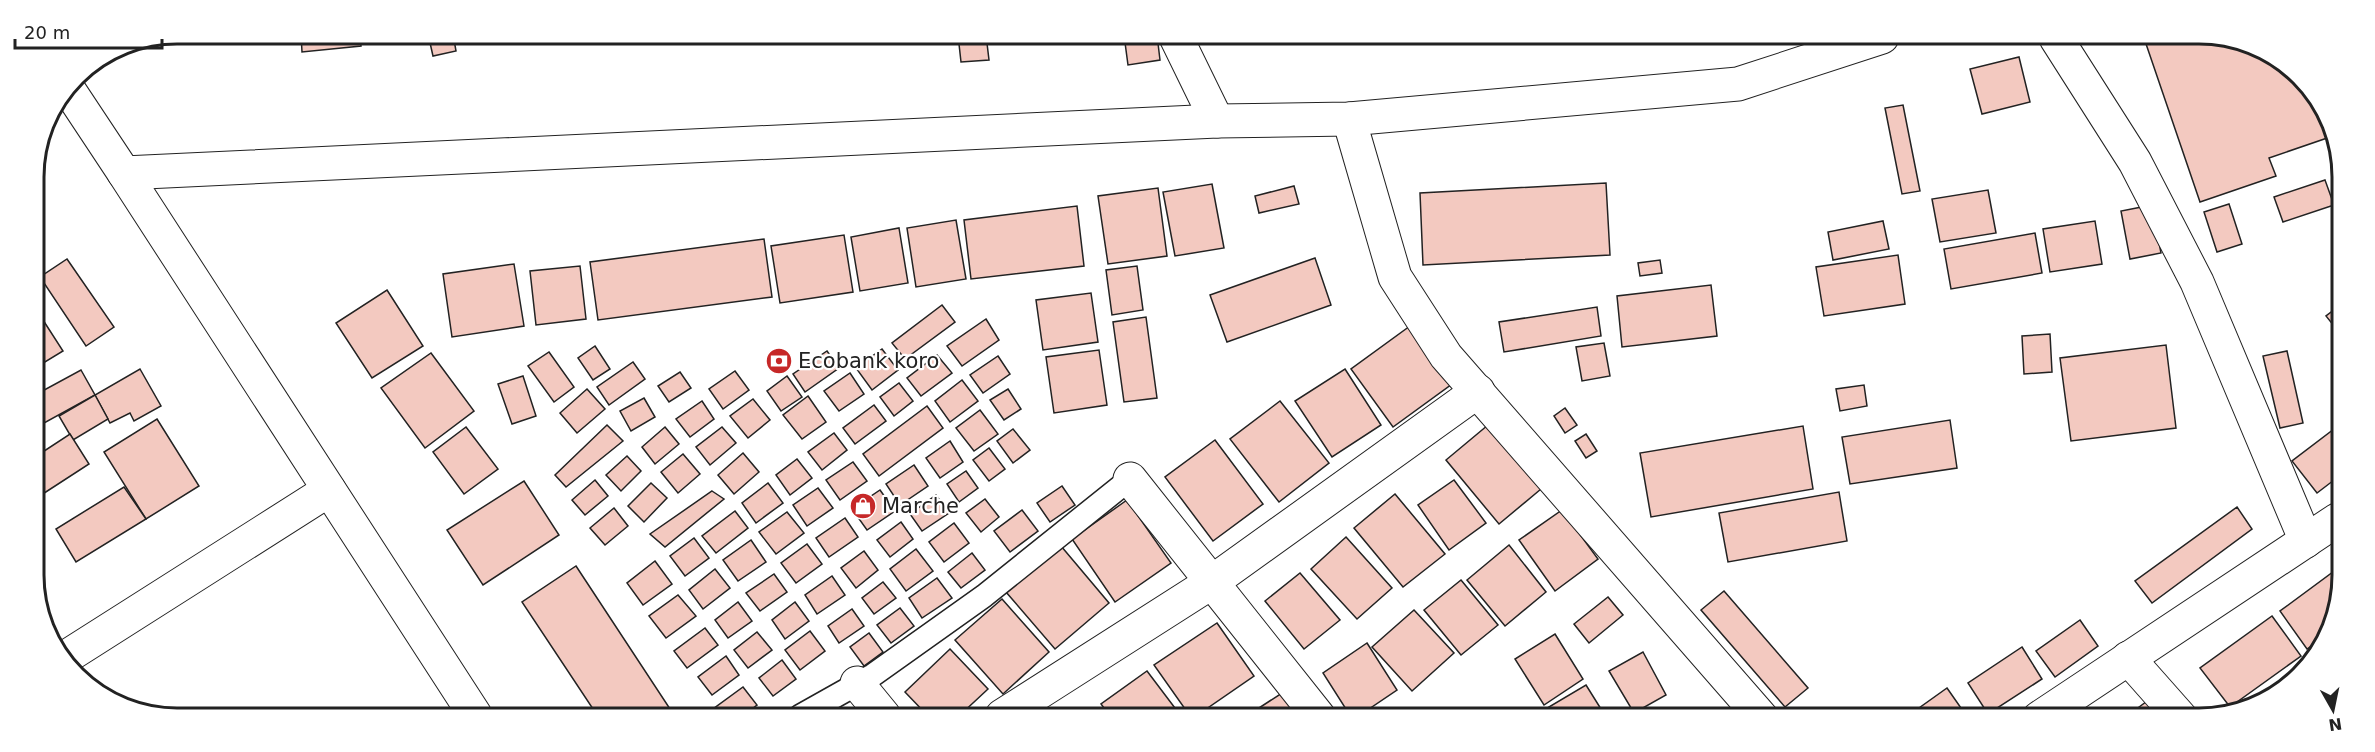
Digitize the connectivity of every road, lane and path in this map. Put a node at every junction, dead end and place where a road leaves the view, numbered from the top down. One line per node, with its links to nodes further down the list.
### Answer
1 (1179, 44): 6 (street)
2 (1861, 44): 5 (street)
3 (2060, 44): 12 (street)
4 (72, 95): 7 (street)
5 (1349, 119): 6 (street); 8 (street)
6 (1217, 121): 7 (street)
7 (124, 172): 10 (street)
8 (1478, 392): 13 (street); 22 (street)
9 (1130, 479): 13 (street); 16 (lane)
10 (329, 490): 14 (street); 17 (street)
11 (2332, 523): 12 (street)
12 (2306, 541): 15 (street)
13 (1212, 582): 20 (street); 21 (street)
14 (70, 654)
15 (2128, 658): 23 (street); 24 (street)
16 (857, 683): 18 (lane); 19 (street)
17 (470, 708)
18 (814, 708)
19 (877, 708)
20 (1015, 708)
21 (1312, 708)
22 (1753, 708)
23 (2054, 708)
24 (2172, 708)

